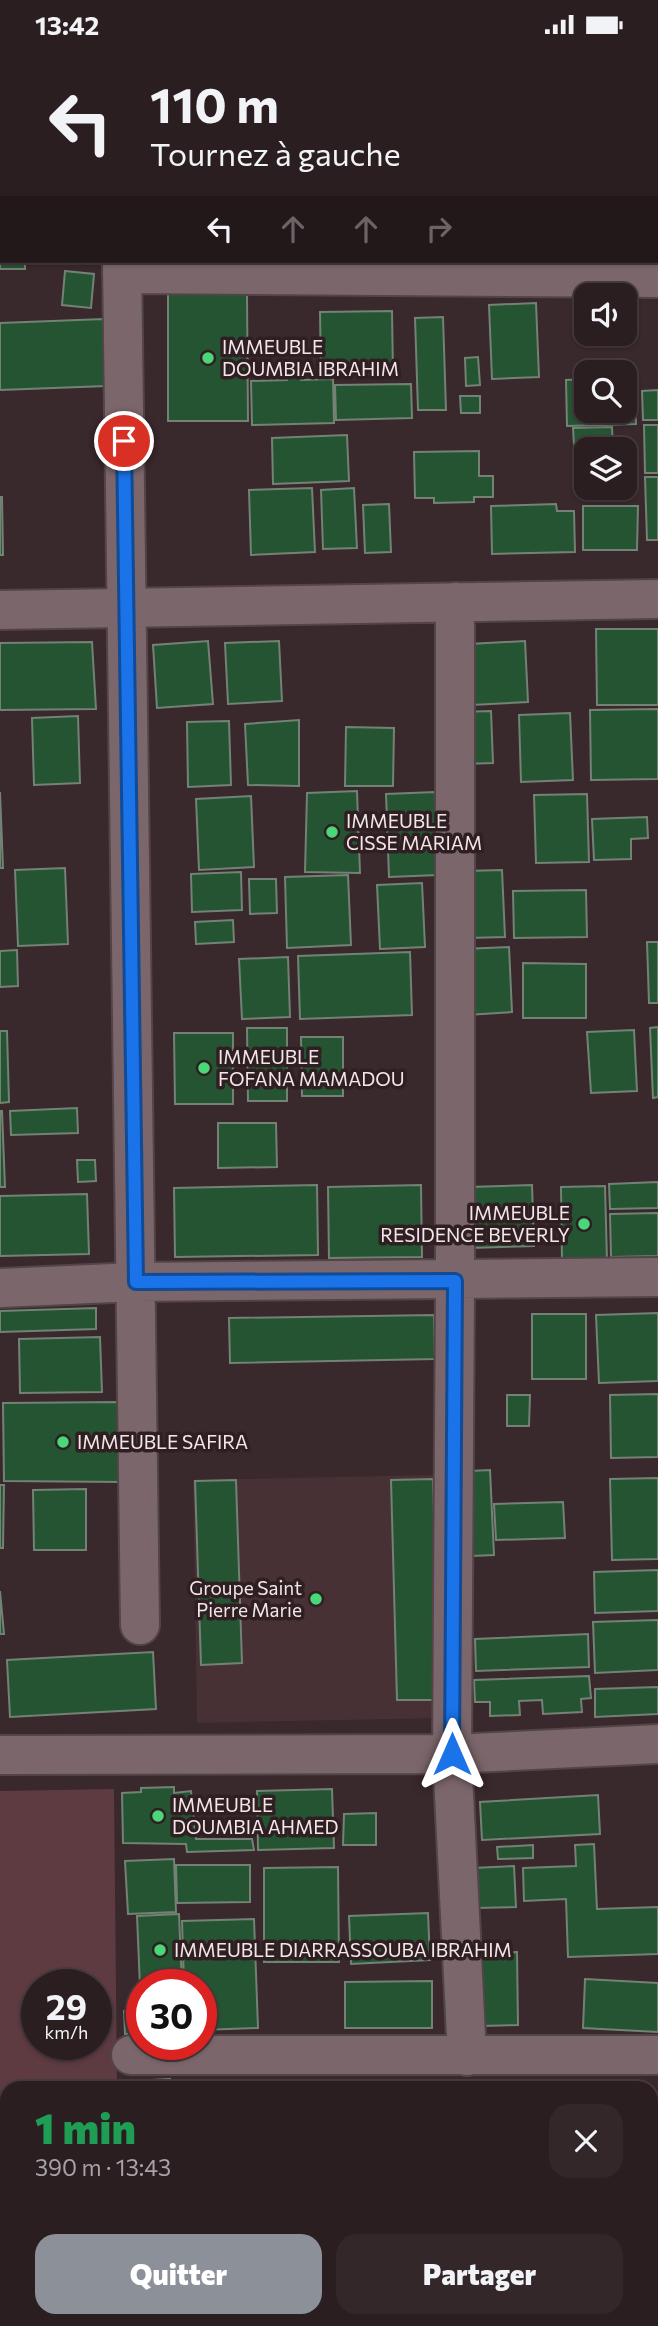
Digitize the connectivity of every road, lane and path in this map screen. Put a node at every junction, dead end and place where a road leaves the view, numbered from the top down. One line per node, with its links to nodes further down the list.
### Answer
1 (122, 267): 2 (street); 6 (street)
2 (443, 268): 3 (street)
3 (658, 278)
4 (658, 599): 5 (street)
5 (455, 602): 6 (street); 9 (street)
6 (127, 608): 7 (street); 10 (street)
7 (0, 610)
8 (658, 1277): 9 (street)
9 (455, 1281): 10 (street); 14 (street)
10 (136, 1282): 11 (street); 12 (street)
11 (0, 1288)
12 (140, 1625)
13 (658, 1744): 14 (street)
14 (452, 1754): 15 (street); 18 (street)
15 (0, 1755)
16 (217, 2055): 18 (street)
17 (658, 2055): 18 (street)
18 (467, 2056)

